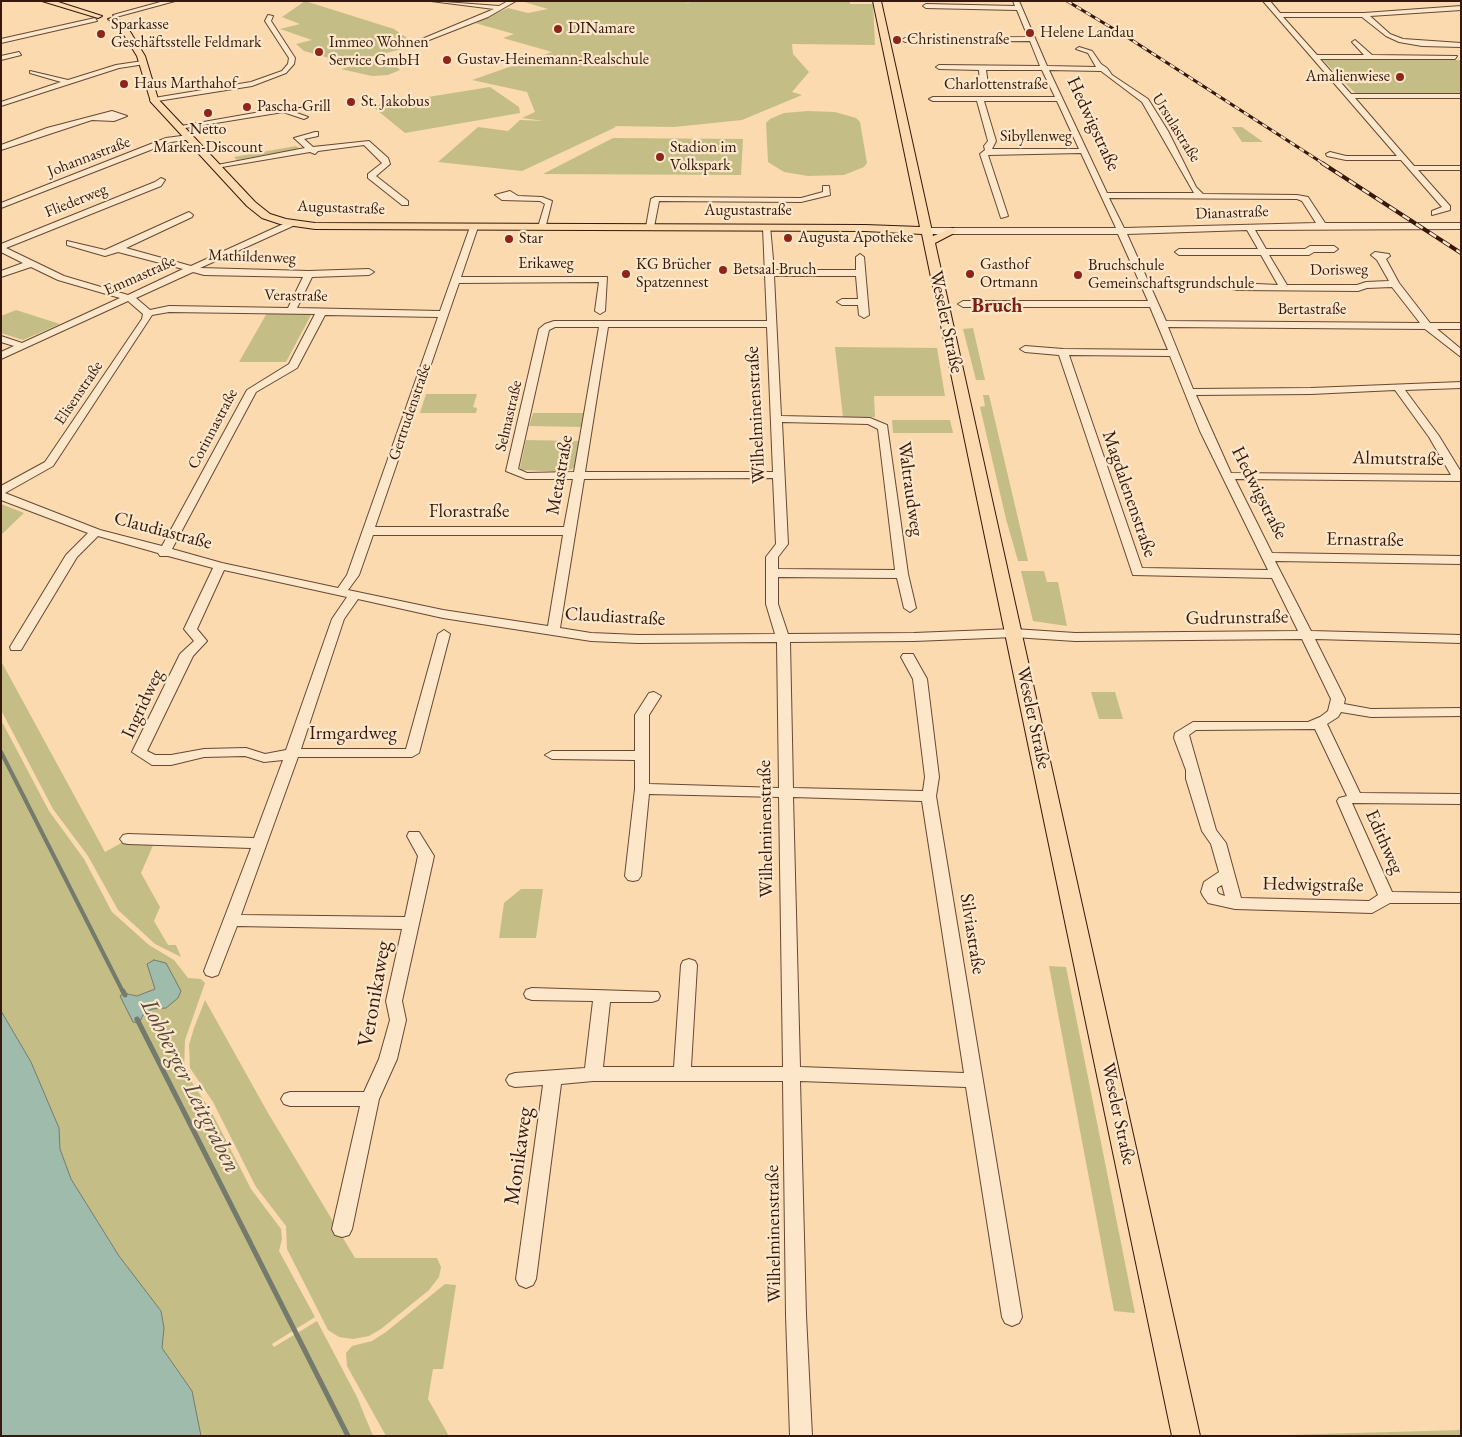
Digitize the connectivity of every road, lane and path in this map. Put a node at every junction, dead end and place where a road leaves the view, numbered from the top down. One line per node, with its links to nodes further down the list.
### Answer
1 (172, 1): 14 (street)
2 (434, 1): 9 (street)
3 (513, 1): 9 (street)
4 (877, 1): 69 (main road, Weseler Straße)
5 (1266, 1): 11 (street)
6 (53, 2): 15 (main road)
7 (1017, 5): 8 (street, Hedwigstraße); 16 (street, Hedwigstraße)
8 (926, 6)
9 (501, 8): 17 (street)
10 (1461, 8): 12 (street)
11 (1278, 15): 12 (street); 25 (street)
12 (1364, 15): 21 (street)
13 (270, 16): 40 (street)
14 (114, 17): 15 (main road); 28 (main road, Augustastraße)
15 (97, 18): 19 (street)
16 (1032, 39): 18 (street); 31 (street, Hedwigstraße)
17 (424, 40)
18 (905, 40)
19 (1, 41)
20 (1355, 42): 26 (street)
21 (1461, 45)
22 (1079, 49): 32 (street, Ursulastraße)
23 (20, 54): 24 (street)
24 (3, 57)
25 (1315, 57): 26 (street); 36 (street)
26 (1370, 57): 27 (street)
27 (1455, 57)
28 (143, 63): 34 (street); 40 (main road, Augustastraße)
29 (938, 66): 30 (street)
30 (982, 67): 31 (street); 35 (street)
31 (1045, 69): 32 (street); 41 (street, Hedwigstraße)
32 (1105, 69): 60 (street, Ursulastraße)
33 (32, 72): 34 (street)
34 (67, 82): 42 (street)
35 (984, 84)
36 (1350, 96): 37 (street); 54 (street)
37 (1461, 96)
38 (933, 99): 39 (street, Charlottenstraße)
39 (980, 99): 41 (street, Charlottenstraße); 51 (street, Sibyllenweg)
40 (154, 100): 45 (main road, Augustastraße)
41 (1059, 100): 52 (street, Hedwigstraße)
42 (1, 104)
43 (304, 117): 45 (street)
44 (92, 118): 49 (street)
45 (179, 126): 47 (main road, Augustastraße)
46 (315, 134): 48 (street)
47 (188, 137): 55 (main road, Augustastraße); 66 (street, Johannastraße)
48 (304, 143): 50 (street); 55 (street)
49 (1, 148)
50 (312, 149): 55 (street); 67 (street)
51 (989, 151): 52 (street, Sibyllenweg); 72 (street, Sibyllenweg)
52 (1083, 151): 62 (street, Hedwigstraße)
53 (1330, 154): 54 (street)
54 (1405, 158): 56 (street)
55 (212, 163): 73 (main road, Augustastraße)
56 (1414, 168): 57 (street); 70 (street)
57 (1461, 168)
58 (161, 180): 88 (street, Fliederweg)
59 (826, 188): 79 (street)
60 (1193, 188): 63 (street, Ursulastraße); 64 (street, Ursulastraße)
61 (1, 196): 66 (street)
62 (1104, 196): 63 (street, Ursulastraße); 85 (street, Hedwigstraße)
63 (1178, 196): 64 (street, Ursulastraße)
64 (1202, 197): 75 (street, Ursulastraße)
65 (515, 198): 78 (street)
66 (16, 200): 68 (street, Johannastraße)
67 (405, 203)
68 (1, 206)
69 (921, 211): 74 (main road); 86 (main road, Weseler Straße)
70 (1435, 213)
71 (189, 215): 89 (street)
72 (1004, 216)
73 (292, 223): 77 (main road, Augustastraße); 96 (street, Emmastraße)
74 (898, 226): 82 (main road, Augustastraße); 86 (main road, Augustastraße)
75 (1322, 226): 76 (street, Dianastraße); 80 (street, Dianastraße)
76 (1461, 226)
77 (474, 227): 78 (main road, Augustastraße); 102 (street, Gertrudenstraße)
78 (542, 227): 79 (main road, Augustastraße)
79 (650, 227): 81 (main road, Augustastraße)
80 (1249, 227): 85 (street, Dianastraße); 92 (street, Dorisweg)
81 (767, 228): 82 (main road, Augustastraße); 98 (street, Wilhelminenstraße)
82 (865, 228): 86 (main road, Augustastraße)
83 (1005, 230): 84 (street, Dianastraße); 85 (street, Dianastraße); 86 (street, Dianastraße)
84 (953, 231): 86 (main road)
85 (1120, 231): 110 (street, Hedwigstraße)
86 (927, 233): 153 (main road, Weseler Straße)
87 (70, 243): 89 (street)
88 (1, 248): 95 (street, Fliederweg)
89 (118, 249): 96 (street, Mathildenweg)
90 (1334, 249): 92 (street, Dorisweg)
91 (1179, 252): 92 (street, Dorisweg)
92 (1264, 252): 105 (street, Dorisweg)
93 (860, 257): 99 (street)
94 (1381, 258): 104 (street, Dorisweg)
95 (30, 264): 100 (street); 106 (street, Fliederweg)
96 (194, 269): 101 (street, Mathildenweg); 106 (street, Emmastraße)
97 (370, 272): 101 (street, Mathildenweg)
98 (770, 273): 99 (street); 118 (street, Wilhelminenstraße)
99 (860, 273): 108 (street)
100 (1, 274)
101 (310, 274): 111 (street, Mathildenweg)
102 (456, 280): 113 (street, Erikaweg); 115 (street, Gertrudenstraße)
103 (1217, 284): 105 (street, Dorisweg)
104 (1395, 284): 105 (street, Dorisweg); 120 (street, Dorisweg)
105 (1284, 286)
106 (130, 298): 114 (street); 123 (street, Emmastraße)
107 (842, 302): 108 (street)
108 (863, 302): 116 (street)
109 (963, 304): 110 (street)
110 (1154, 304): 119 (street, Hedwigstraße)
111 (291, 311): 112 (street, Verastraße); 114 (street, Verastraße)
112 (322, 311): 115 (street, Verastraße); 141 (street, Corinnastraße)
113 (600, 311)
114 (148, 313): 136 (street, Elisenstraße)
115 (444, 314): 138 (street, Gertrudenstraße)
116 (864, 315)
117 (604, 324): 118 (street, Selmastraße); 134 (street, Metastraße); 134 (street, Selmastraße)
118 (772, 324): 132 (street, Wilhelminenstraße)
119 (1163, 324): 120 (street, Bertastraße); 126 (street, Hedwigstraße)
120 (1427, 325): 121 (street, Bertastraße); 127 (street)
121 (1461, 326)
122 (1, 339): 123 (street)
123 (22, 346): 128 (street, Emmastraße)
124 (1026, 349): 125 (street)
125 (1063, 352): 126 (street); 147 (street, Magdalenenstraße)
126 (1173, 353): 131 (street, Hedwigstraße)
127 (1461, 354)
128 (1, 356)
129 (1461, 385): 130 (street)
130 (1398, 387): 131 (street); 135 (street, Almutstraße)
131 (1189, 392): 135 (street, Hedwigstraße)
132 (777, 419): 133 (street, Wilhelminenstraße); 146 (street, Waltraudweg)
133 (779, 475): 134 (street, Selmastraße); 145 (street, Wilhelminenstraße)
134 (579, 476): 139 (street, Metastraße)
135 (1226, 476): 142 (street, Hedwigstraße)
136 (1, 491)
137 (1, 496): 140 (street, Claudiastraße)
138 (369, 531): 139 (street, Florastraße); 148 (street, Gertrudenstraße)
139 (569, 531): 152 (street, Metastraße)
140 (96, 532): 141 (street, Claudiastraße); 158 (street, Claudiastraße)
141 (164, 553): 144 (street, Claudiastraße)
142 (1269, 557): 143 (street, Ernastraße); 147 (street, Hedwigstraße)
143 (1461, 560)
144 (220, 566): 148 (street, Claudiastraße); 151 (street, Claudiastraße)
145 (772, 573): 146 (street); 156 (street, Wilhelminenstraße)
146 (902, 574): 150 (street, Waltraudweg)
147 (1276, 574): 155 (street, Hedwigstraße)
148 (340, 593): 149 (street, Claudiastraße)
149 (354, 596): 152 (street, Claudiastraße); 164 (street)
150 (910, 608)
151 (194, 619): 164 (street, Ingridweg)
152 (553, 632): 156 (street, Claudiastraße)
153 (1014, 633): 155 (street, Gudrunstraße); 156 (street, Claudiastraße); 199 (main road, Weseler Straße)
154 (444, 634): 164 (street, Irmgardweg)
155 (1308, 635): 157 (street, Gudrunstraße); 161 (street, Hedwigstraße)
156 (784, 638): 168 (street, Wilhelminenstraße)
157 (1461, 639)
158 (16, 647)
159 (908, 657): 169 (street, Silviastraße)
160 (654, 696): 166 (street)
161 (1337, 706): 162 (street); 163 (street)
162 (1461, 712)
163 (1319, 723): 170 (street, Edithweg); 175 (street, Hedwigstraße)
164 (292, 754): 174 (street)
165 (552, 755): 166 (street)
166 (643, 756): 167 (street)
167 (642, 789): 168 (street); 176 (street)
168 (785, 794): 169 (street); 189 (street, Wilhelminenstraße)
169 (929, 796): 192 (street, Silviastraße)
170 (1356, 798): 171 (street, Edithweg); 177 (street, Edithweg)
171 (1461, 799)
172 (414, 836): 181 (street, Veronikaweg)
173 (128, 840): 174 (street)
174 (260, 843): 180 (street)
175 (1227, 874): 179 (street, Hedwigstraße); 179 (street, Hedwigstraße)
176 (633, 876)
177 (1387, 897): 178 (street, Edithweg); 179 (street, Hedwigstraße)
178 (1461, 898)
179 (1235, 903)
180 (231, 920): 181 (street, Veronikaweg); 183 (street)
181 (411, 923): 194 (street, Veronikaweg)
182 (689, 965): 188 (street)
183 (212, 971)
184 (532, 994): 185 (street)
185 (602, 996): 186 (street); 187 (street)
186 (652, 996)
187 (593, 1074): 188 (street); 190 (street)
188 (682, 1074): 189 (street)
189 (791, 1074): 192 (street); 198 (street, Wilhelminenstraße)
190 (553, 1078): 191 (street); 196 (street, Monikaweg)
191 (515, 1080)
192 (974, 1080): 197 (street, Silviastraße)
193 (290, 1099): 194 (street)
194 (370, 1099): 195 (street, Veronikaweg)
195 (342, 1229)
196 (526, 1279)
197 (1012, 1317)
198 (801, 1436)
199 (1186, 1436)

